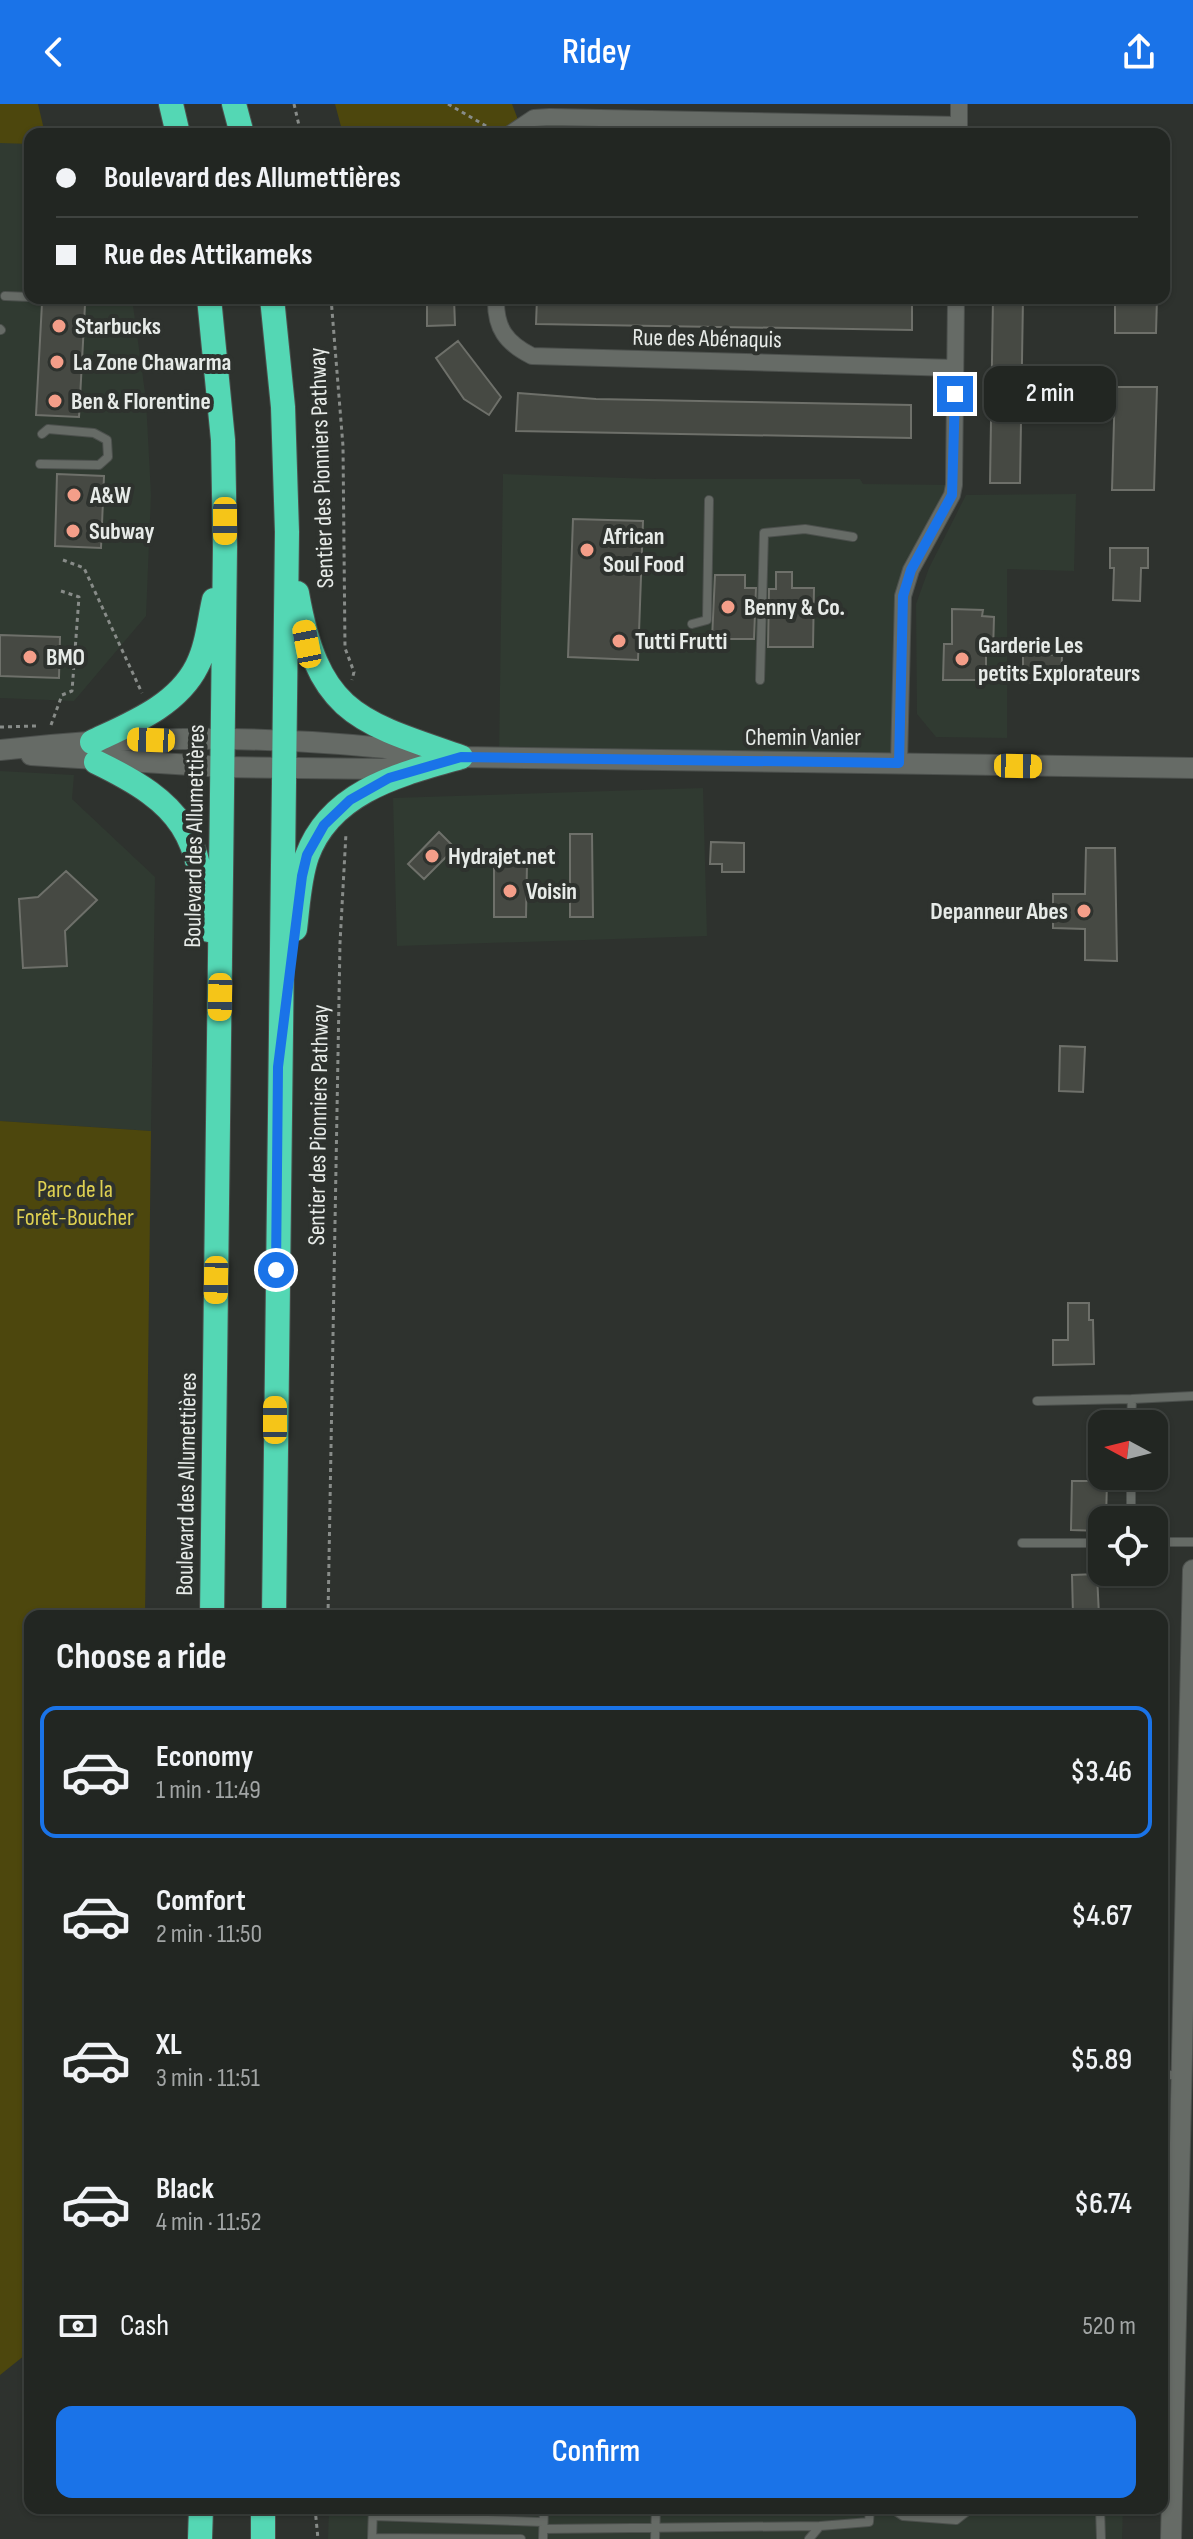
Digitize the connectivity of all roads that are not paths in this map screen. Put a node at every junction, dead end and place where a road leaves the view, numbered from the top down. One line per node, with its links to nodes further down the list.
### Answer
1 (171, 104): 4 (highway)
2 (234, 104): 5 (highway)
3 (959, 104): 8 (street)
4 (177, 128)
5 (240, 128)
6 (519, 128): 7 (street)
7 (896, 128)
8 (959, 128)
9 (5, 296): 10 (lane)
10 (24, 297)
11 (210, 304): 21 (highway, Boulevard des Allumettières)
12 (273, 304): 19 (highway)
13 (496, 304): 15 (street, Rue des Abénaquis)
14 (956, 304): 15 (street)
15 (955, 368): 29 (street)
16 (42, 434): 17 (lane)
17 (40, 464)
18 (709, 500): 22 (lane)
19 (287, 532): 25 (highway); 28 (highway)
20 (853, 537): 23 (lane)
21 (225, 547): 24 (highway, Boulevard des Allumettières); 27 (highway)
22 (692, 624)
23 (760, 680)
24 (224, 741): 25 (main road, Chemin Vanier); 27 (main road, Chemin Vanier); 30 (highway, Boulevard des Allumettières)
25 (285, 742): 28 (main road, Chemin Vanier); 31 (highway)
26 (0, 751): 27 (main road, Chemin Vanier)
27 (94, 752): 30 (main road, Chemin Vanier); 33 (highway)
28 (461, 757): 29 (main road, Chemin Vanier); 31 (main road, Chemin Vanier); 34 (highway)
29 (899, 763): 32 (main road, Chemin Vanier)
30 (224, 767): 31 (main road, Chemin Vanier); 33 (highway, Boulevard des Allumettières)
31 (285, 768): 34 (highway)
32 (1193, 768)
33 (220, 1059): 44 (highway, Boulevard des Allumettières)
34 (278, 1067): 45 (highway)
35 (1193, 1396): 36 (lane)
36 (1132, 1399): 37 (lane); 38 (lane)
37 (1037, 1401)
38 (1132, 1410)
39 (1168, 1542): 40 (lane)
40 (1193, 1542)
41 (1022, 1543): 42 (lane)
42 (1088, 1543)
43 (1193, 1570): 46 (main road)
44 (212, 1610)
45 (274, 1610)
46 (1172, 2075): 48 (main road)
47 (1168, 2508): 48 (lane)
48 (1172, 2508): 70 (main road)
49 (201, 2514): 62 (highway)
50 (263, 2514): 63 (highway)
51 (373, 2514): 64 (lane)
52 (399, 2514): 59 (lane)
53 (544, 2514): 59 (lane)
54 (656, 2514): 61 (lane)
55 (870, 2514): 60 (lane)
56 (900, 2514): 57 (lane)
57 (963, 2514)
58 (1100, 2514): 69 (lane)
59 (544, 2525): 61 (lane); 66 (lane)
60 (820, 2526): 61 (lane); 68 (lane)
61 (656, 2529): 67 (lane)
62 (200, 2539)
63 (263, 2539)
64 (372, 2539): 65 (lane)
65 (521, 2539)
66 (543, 2539)
67 (655, 2539)
68 (809, 2539)
69 (1101, 2539)
70 (1171, 2539)

